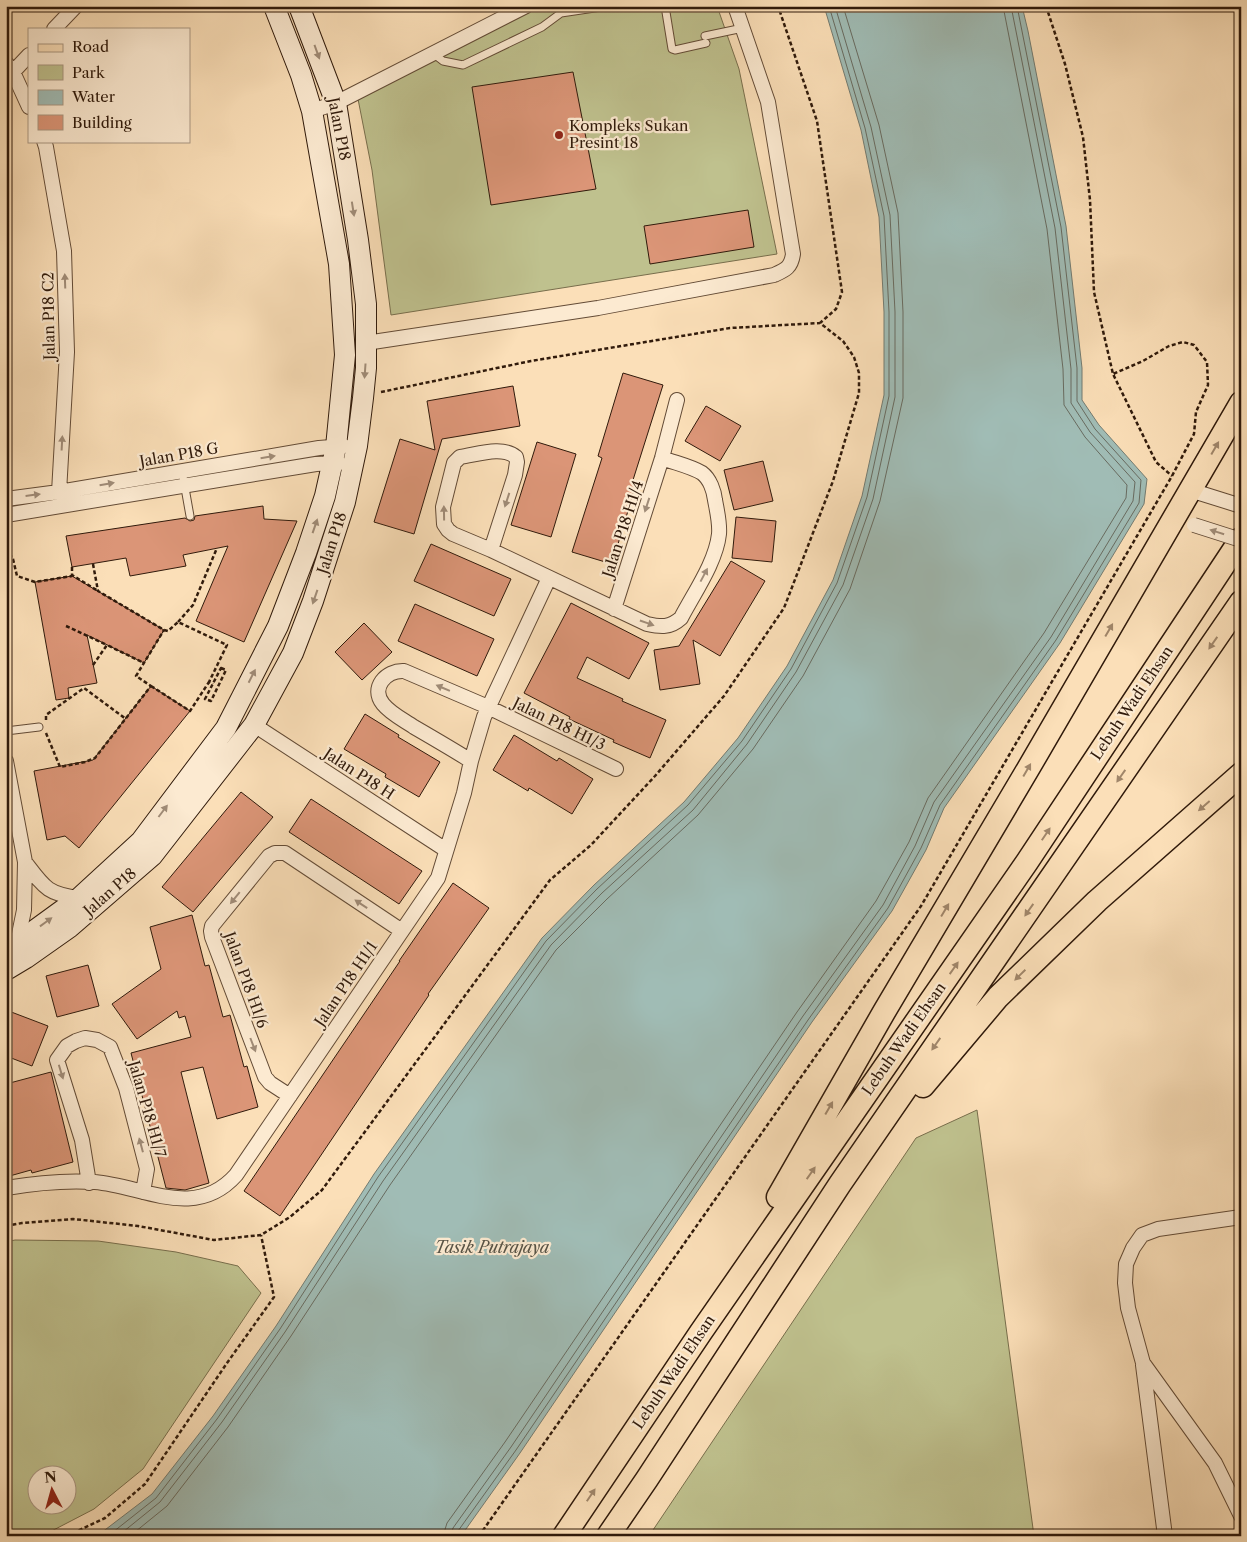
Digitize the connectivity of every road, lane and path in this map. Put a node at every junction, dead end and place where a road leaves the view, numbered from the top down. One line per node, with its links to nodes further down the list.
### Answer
1 (76, 6): 11 (street)
2 (274, 6): 18 (street, Jalan P18)
3 (299, 6): 16 (street, Jalan P18, one-way to 16)
4 (526, 6): 13 (street)
5 (557, 6): 10 (lane)
6 (608, 6): 10 (lane)
7 (665, 6): 12 (lane)
8 (735, 6): 12 (street)
9 (1046, 6): 22 (path)
10 (561, 14): 13 (lane)
11 (55, 28)
12 (744, 28): 21 (street)
13 (434, 54): 16 (street)
14 (28, 56): 15 (street)
15 (10, 67): 17 (street)
16 (336, 103): 18 (street); 21 (street, Jalan P18, one-way to 21)
17 (28, 105)
18 (312, 111): 27 (street, Jalan P18)
19 (44, 142): 33 (street, Jalan P18 C2, one-way to 19)
20 (820, 322): 23 (path)
21 (366, 343): 23 (street, Jalan P18, one-way to 23)
22 (1113, 374): 30 (path); 30 (path)
23 (363, 398): 26 (street, Jalan P18)
24 (677, 400): 28 (street, Jalan P18 H1/4)
25 (1241, 403): 32 (main road, one-way to 25)
26 (355, 454): 27 (street, Jalan P18 G); 61 (street, Jalan P18, one-way to 61)
27 (335, 455): 29 (street, Jalan P18 G, one-way to 27); 31 (street, Jalan P18 G); 70 (street, Jalan P18, one-way to 27)
28 (662, 458): 49 (street, Jalan P18 H1/4, one-way to 49); 49 (street, one-way to 28)
29 (182, 471): 31 (lane); 33 (street, Jalan P18 G, one-way to 29)
30 (1172, 476): 86 (path)
31 (184, 486): 36 (street, Jalan P18 G); 37 (lane)
32 (1190, 490): 35 (street); 38 (main road)
33 (59, 492): 34 (street, Jalan P18 G, one-way to 33)
34 (6, 499)
35 (1241, 506)
36 (6, 515)
37 (190, 516)
38 (1172, 519): 39 (street, one-way to 38, bridge); 81 (main road, one-way to 38)
39 (1241, 539): 81 (main road, Lebuh Wadi Ehsan, one-way to 39)
40 (6, 548): 45 (path)
41 (217, 548): 50 (path)
42 (491, 550): 42 (street, one-way to 42); 46 (street)
43 (93, 564): 47 (path)
44 (72, 567): 47 (path)
45 (72, 576)
46 (548, 578): 49 (street); 59 (street, Jalan P18 H1/1)
47 (98, 591): 52 (path)
48 (1241, 602): 76 (main road, Lebuh Wadi Ehsan, one-way to 76)
49 (614, 608)
50 (178, 622): 52 (path); 56 (path)
51 (66, 626): 53 (path)
52 (164, 630): 54 (path)
53 (107, 645): 54 (path); 55 (path)
54 (144, 663): 58 (path)
55 (93, 666)
56 (208, 682): 57 (path); 58 (path)
57 (212, 684): 57 (path)
58 (152, 686): 60 (path)
59 (488, 708): 65 (street, Jalan P18 H1/1); 65 (street, Jalan P18 H1/3, one-way to 65); 66 (street, Jalan P18 H1/3)
60 (126, 719): 60 (path)
61 (254, 725): 68 (street, Jalan P18 H); 73 (street, Jalan P18)
62 (40, 727): 63 (lane)
63 (6, 731)
64 (6, 761): 69 (street)
65 (471, 761): 68 (street, Jalan P18 H1/1)
66 (616, 769)
67 (1241, 774): 76 (main road, one-way to 76)
68 (446, 850): 71 (street, Jalan P18 H1/1)
69 (26, 862): 70 (street); 72 (street)
70 (79, 898): 72 (street, Jalan P18, one-way to 70)
71 (402, 931): 74 (street, Jalan P18 H1/1); 74 (street, Jalan P18 H1/6, one-way to 74)
72 (12, 948)
73 (6, 970)
74 (290, 1096): 78 (street, Jalan P18 H1/1)
75 (89, 1182): 77 (street, Jalan P18 H1/1); 78 (street, Jalan P18 H1/1); 78 (street, Jalan P18 H1/7, one-way to 75)
76 (840, 1184): 83 (main road, Lebuh Wadi Ehsan)
77 (6, 1188)
78 (143, 1192)
79 (1241, 1217): 82 (street)
80 (261, 1235): 85 (path)
81 (701, 1332): 87 (main road, Lebuh Wadi Ehsan, one-way to 81)
82 (1143, 1363): 84 (street); 90 (street)
83 (647, 1479): 88 (main road, Lebuh Wadi Ehsan); 89 (lane)
84 (1241, 1516)
85 (67, 1536)
86 (479, 1536)
87 (564, 1536)
88 (608, 1536)
89 (618, 1536)
90 (1165, 1536)

